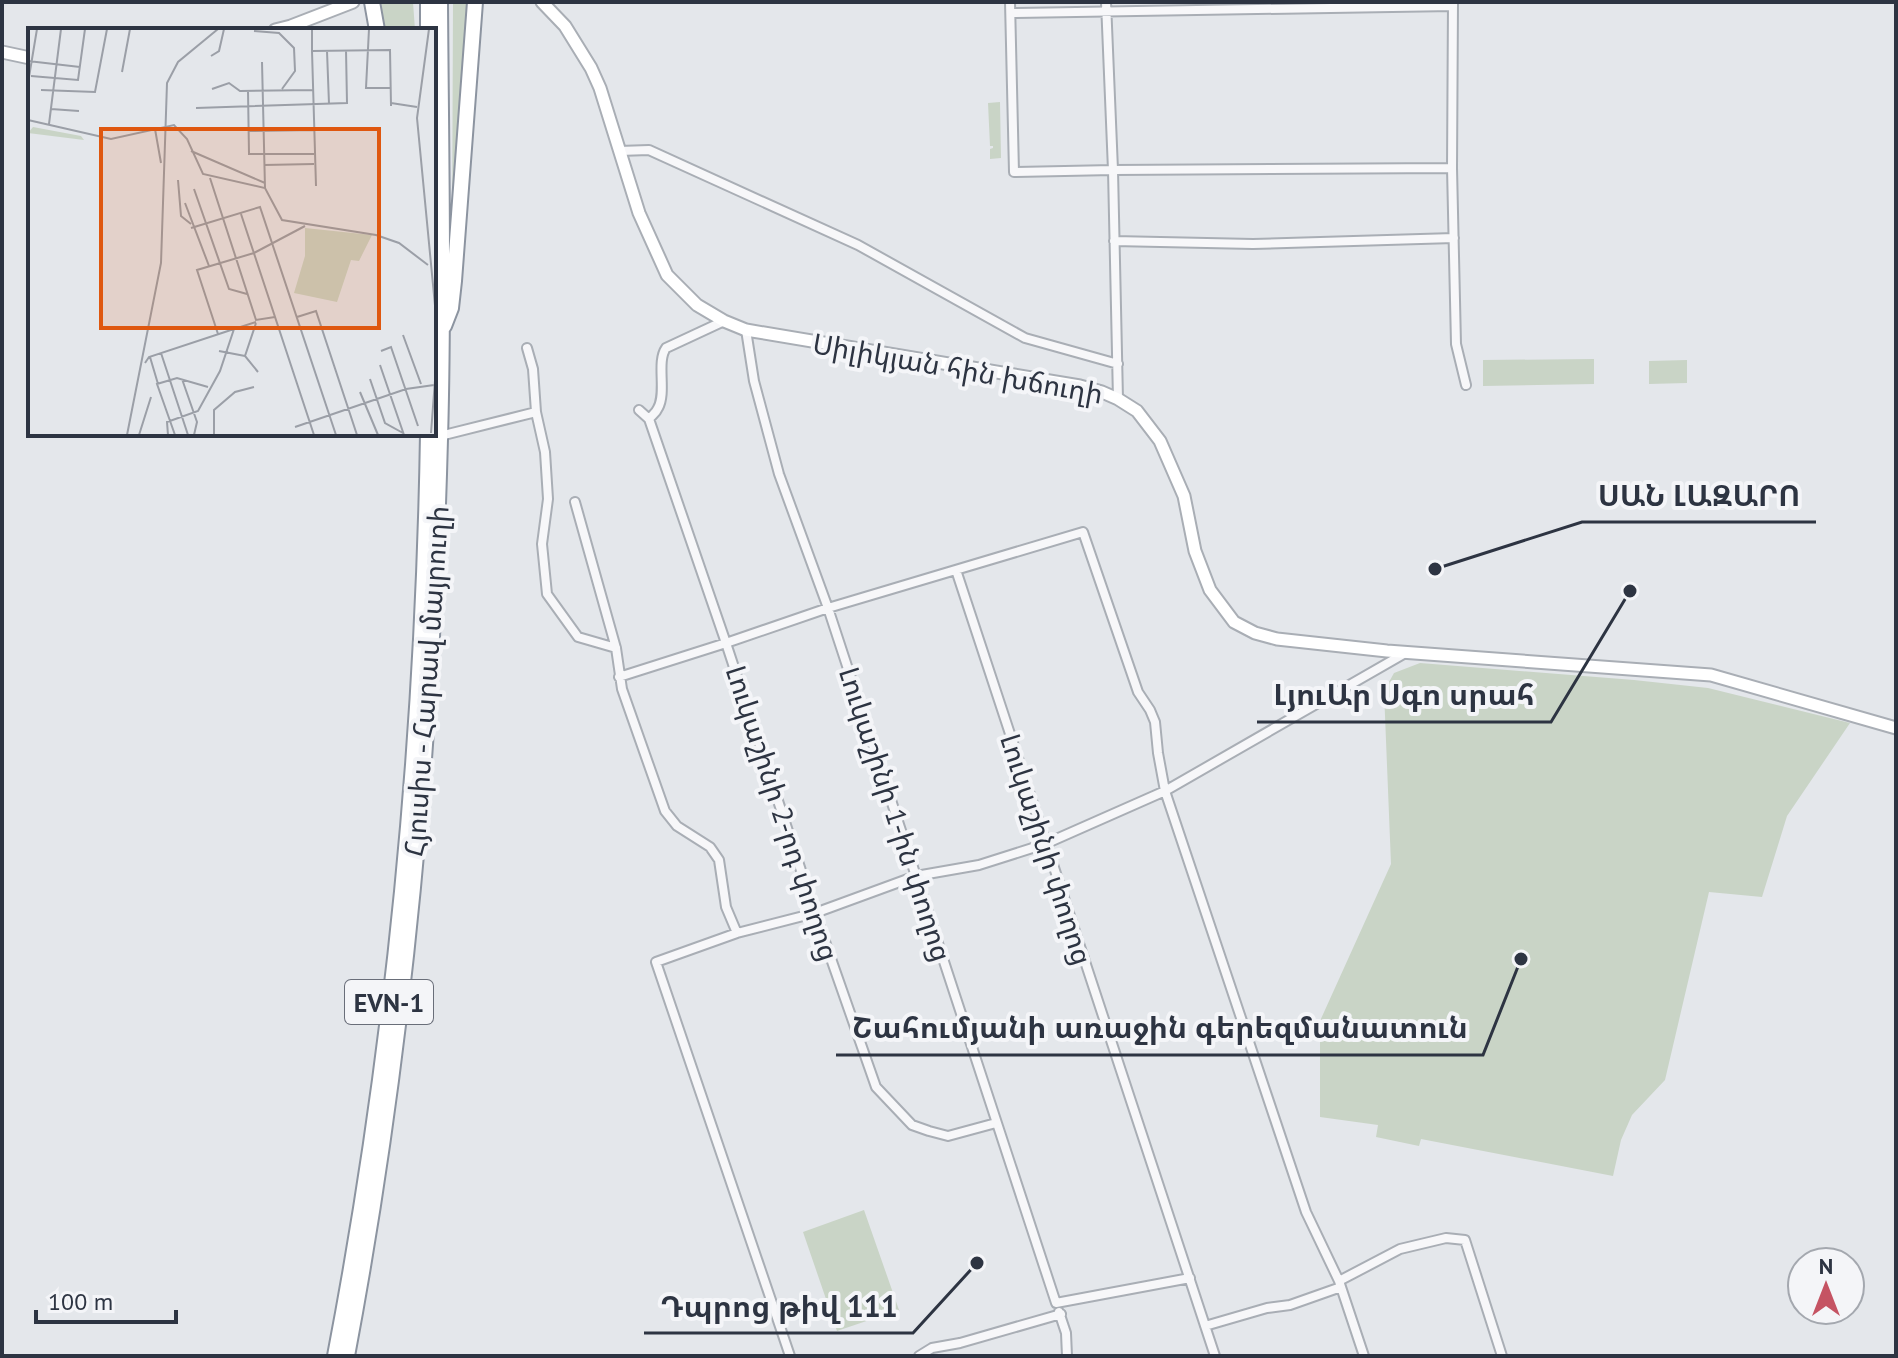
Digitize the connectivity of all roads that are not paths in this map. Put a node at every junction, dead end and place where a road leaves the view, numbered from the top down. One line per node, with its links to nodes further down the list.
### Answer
1 (353, 2): 9 (street)
2 (372, 2): 10 (highway)
3 (475, 2): 21 (highway)
4 (542, 2): 14 (street, Սիլիկյան հին խճուղի)
5 (1010, 2): 8 (street)
6 (1453, 4): 7 (street); 15 (street)
7 (1106, 7): 8 (street); 16 (street)
8 (1011, 13): 16 (street)
9 (283, 28)
10 (377, 28)
11 (2, 52): 12 (street)
12 (28, 58)
13 (436, 134): 21 (highway, Հյուսիս - Հարավ մայրուղի / EVN-1)
14 (619, 151): 19 (street, Սիլիկյան հին խճուղի); 23 (street)
15 (1452, 168): 16 (street); 17 (street)
16 (1113, 170): 18 (street)
17 (1454, 238): 18 (street); 24 (street)
18 (1114, 241): 23 (street)
19 (724, 321): 20 (street, Սիլիկյան հին խճուղի); 29 (street)
20 (746, 330): 25 (street, Սիլիկյան հին խճուղի); 35 (street, Լուկաշինի 1-ին փողոց)
21 (441, 334): 26 (highway, Հյուսիս - Հարավ մայրուղի / EVN-1)
22 (527, 348): 28 (street)
23 (1118, 364): 25 (street)
24 (1466, 385)
25 (1118, 399): 38 (street, Սիլիկյան հին խճուղի)
26 (436, 406)
27 (639, 410): 29 (street, Լուկաշինի 2-րդ փողոց)
28 (536, 412): 30 (street); 37 (street)
29 (649, 419): 36 (street, Լուկաշինի 2-րդ փողոց)
30 (436, 435)
31 (434, 436): 52 (highway, Հյուսիս - Հարավ մայրուղի / EVN-1)
32 (434, 436): 53 (highway, Հյուսիս - Հարավ մայրուղի / EVN-1)
33 (575, 502): 37 (street)
34 (956, 570): 35 (street); 41 (street); 42 (street, Լուկաշինի փողոց)
35 (828, 608): 36 (street); 43 (street, Լուկաշինի 1-ին փողոց)
36 (726, 643): 39 (street); 44 (street, Լուկաշինի 2-րդ փողոց)
37 (616, 648): 39 (street)
38 (1408, 652): 40 (street, Սիլիկյան հին խճուղի); 41 (street)
39 (619, 677): 45 (street)
40 (1896, 728)
41 (1165, 791): 42 (street); 48 (street)
42 (1045, 844): 43 (street); 47 (street, Լուկաշինի փողոց)
43 (916, 876): 44 (street); 46 (street, Լուկաշինի 1-ին փողոց)
44 (815, 913): 45 (street); 46 (street, Լուկաշինի 2-րդ փողոց)
45 (737, 933): 54 (street)
46 (996, 1123): 49 (street, Լուկաշինի 1-ին փողոց)
47 (1190, 1278): 49 (street); 51 (street, Լուկաշինի փողոց)
48 (1340, 1284): 51 (street); 58 (street); 59 (street)
49 (1056, 1303): 50 (street, Լուկաշինի 1-ին փողոց)
50 (1061, 1314): 55 (street); 56 (street, Լուկաշինի 1-ին փողոց)
51 (1205, 1326): 57 (street, Լուկաշինի փողոց)
52 (335, 1356)
53 (347, 1356)
54 (790, 1356)
55 (919, 1356)
56 (1067, 1356)
57 (1215, 1356)
58 (1364, 1356)
59 (1502, 1356)

